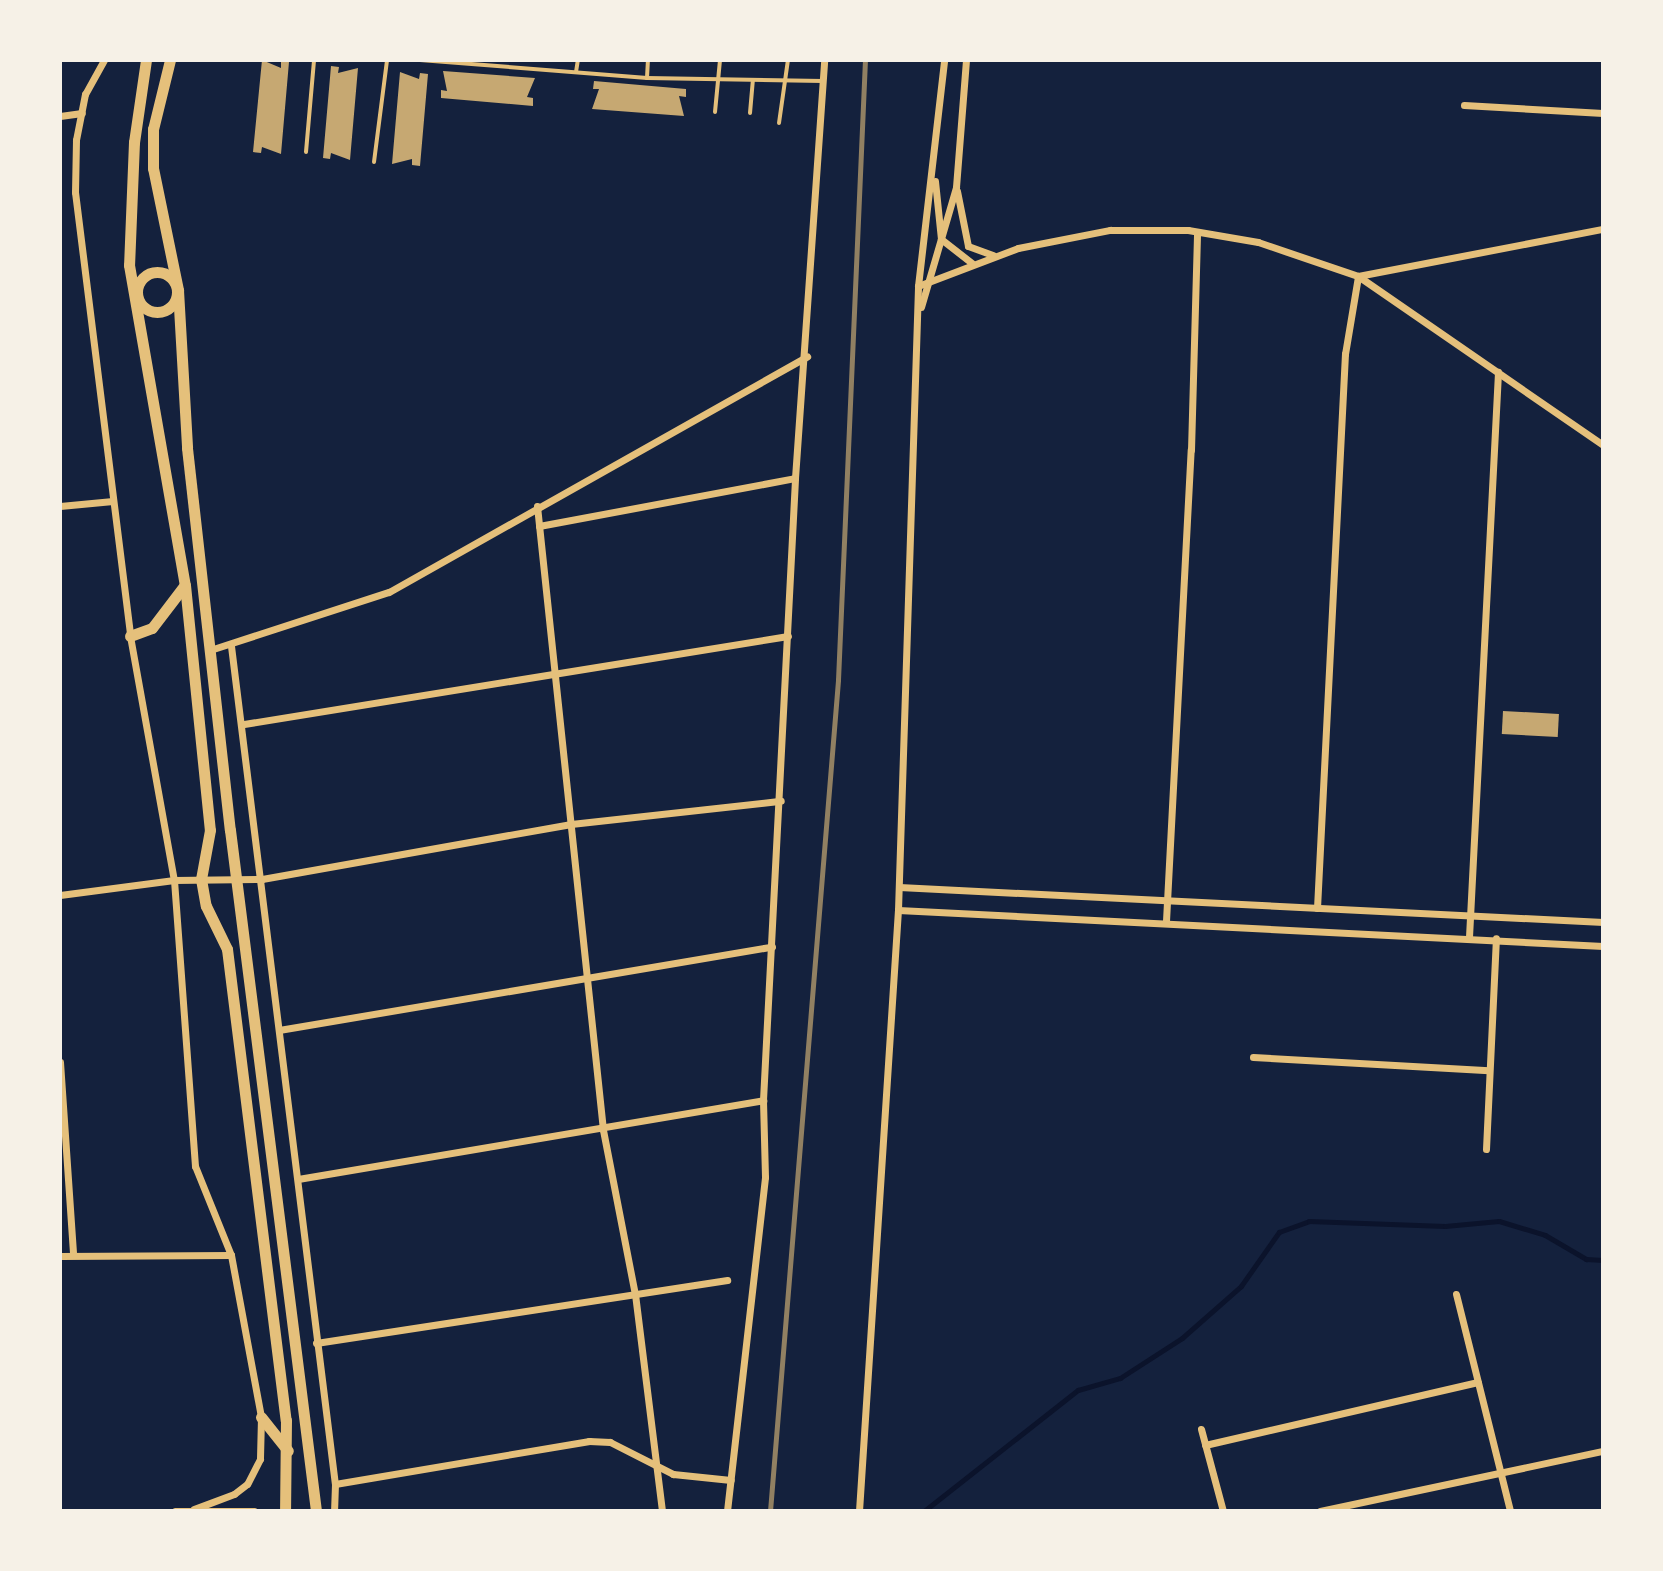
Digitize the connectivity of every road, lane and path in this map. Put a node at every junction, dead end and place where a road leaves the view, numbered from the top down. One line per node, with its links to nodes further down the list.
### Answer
1 (104, 60): 25 (street)
2 (146, 60): 43 (main road)
3 (170, 60): 42 (main road)
4 (314, 60): 31 (lane)
5 (387, 60): 32 (lane)
6 (420, 60): 15 (lane)
7 (509, 60): 16 (lane)
8 (578, 60): 17 (lane)
9 (648, 60): 18 (lane)
10 (720, 60): 19 (lane)
11 (788, 60): 21 (lane)
12 (824, 60): 22 (street)
13 (944, 60): 30 (street)
14 (966, 60): 33 (street)
15 (435, 61): 16 (lane)
16 (509, 67): 17 (lane)
17 (576, 72): 18 (lane)
18 (647, 78): 19 (lane)
19 (719, 79): 20 (lane); 24 (lane)
20 (753, 80): 21 (lane); 26 (lane)
21 (786, 81): 22 (lane); 29 (lane)
22 (823, 81): 45 (street)
23 (1464, 105): 27 (street)
24 (715, 112)
25 (82, 113): 28 (street); 49 (street)
26 (750, 113)
27 (1603, 113)
28 (60, 116)
29 (779, 123)
30 (936, 143): 36 (street); 41 (street)
31 (306, 152)
32 (374, 162)
33 (956, 187): 36 (street); 37 (street)
34 (1603, 229): 39 (street)
35 (1197, 232): 37 (street); 39 (street); 68 (street)
36 (941, 239): 38 (street); 40 (street)
37 (995, 255): 38 (street)
38 (972, 263): 40 (street)
39 (1358, 276): 46 (street); 69 (street)
40 (930, 280): 41 (street); 44 (street)
41 (918, 286): 44 (street)
42 (178, 290): 43 (main road); 43 (main road); 57 (main road)
43 (135, 296): 53 (main road)
44 (919, 313): 66 (street)
45 (807, 356): 48 (street); 51 (street)
46 (1498, 372): 47 (street); 71 (street)
47 (1603, 445)
48 (795, 478): 52 (street); 55 (street)
49 (113, 501): 50 (street); 54 (street)
50 (60, 506)
51 (537, 506): 52 (street); 56 (street)
52 (539, 526): 58 (street)
53 (185, 585): 54 (main road); 62 (main road)
54 (130, 636): 64 (street)
55 (788, 636): 58 (street); 60 (street)
56 (231, 646): 57 (street); 59 (street)
57 (210, 650): 65 (main road)
58 (555, 674): 59 (street); 61 (street)
59 (244, 724): 63 (street)
60 (781, 801): 61 (street); 77 (street)
61 (571, 824): 63 (street); 78 (street)
62 (201, 879): 64 (street); 65 (street); 99 (main road)
63 (262, 879): 65 (street); 79 (street)
64 (174, 880): 67 (street); 88 (street)
65 (236, 880): 108 (main road)
66 (899, 887): 68 (street); 70 (street)
67 (60, 895)
68 (1167, 901): 69 (street); 72 (street)
69 (1317, 908): 71 (street)
70 (898, 910): 72 (street); 112 (street)
71 (1471, 915): 73 (street); 74 (street)
72 (1166, 921): 74 (street)
73 (1603, 922)
74 (1469, 937): 75 (street)
75 (1496, 938): 76 (street); 82 (street)
76 (1603, 946)
77 (772, 947): 78 (street); 83 (street)
78 (586, 975): 79 (street); 84 (street)
79 (279, 1030): 86 (street)
80 (1253, 1057): 82 (street)
81 (60, 1062): 87 (street)
82 (1489, 1070): 85 (street)
83 (763, 1100): 84 (street); 102 (street)
84 (603, 1130): 86 (street); 91 (street)
85 (1486, 1149)
86 (298, 1179): 93 (street)
87 (73, 1254): 88 (street); 89 (street)
88 (231, 1255): 95 (street)
89 (60, 1256)
90 (727, 1280): 91 (street)
91 (635, 1294): 93 (street); 100 (street)
92 (1456, 1294): 94 (street)
93 (316, 1343): 103 (street)
94 (1478, 1382): 97 (street); 101 (street)
95 (261, 1417): 99 (main road); 104 (street)
96 (1201, 1429): 97 (street)
97 (1205, 1445): 113 (street)
98 (1603, 1451): 101 (street)
99 (289, 1452): 107 (main road)
100 (655, 1468): 102 (street); 103 (street); 110 (street)
101 (1501, 1473): 114 (street); 115 (street)
102 (731, 1480): 111 (street)
103 (335, 1484): 109 (street)
104 (194, 1509): 105 (street); 106 (street)
105 (175, 1511)
106 (254, 1511)
107 (285, 1511)
108 (316, 1511)
109 (334, 1511)
110 (662, 1511)
111 (727, 1511)
112 (859, 1511)
113 (1223, 1511)
114 (1320, 1511)
115 (1510, 1511)

